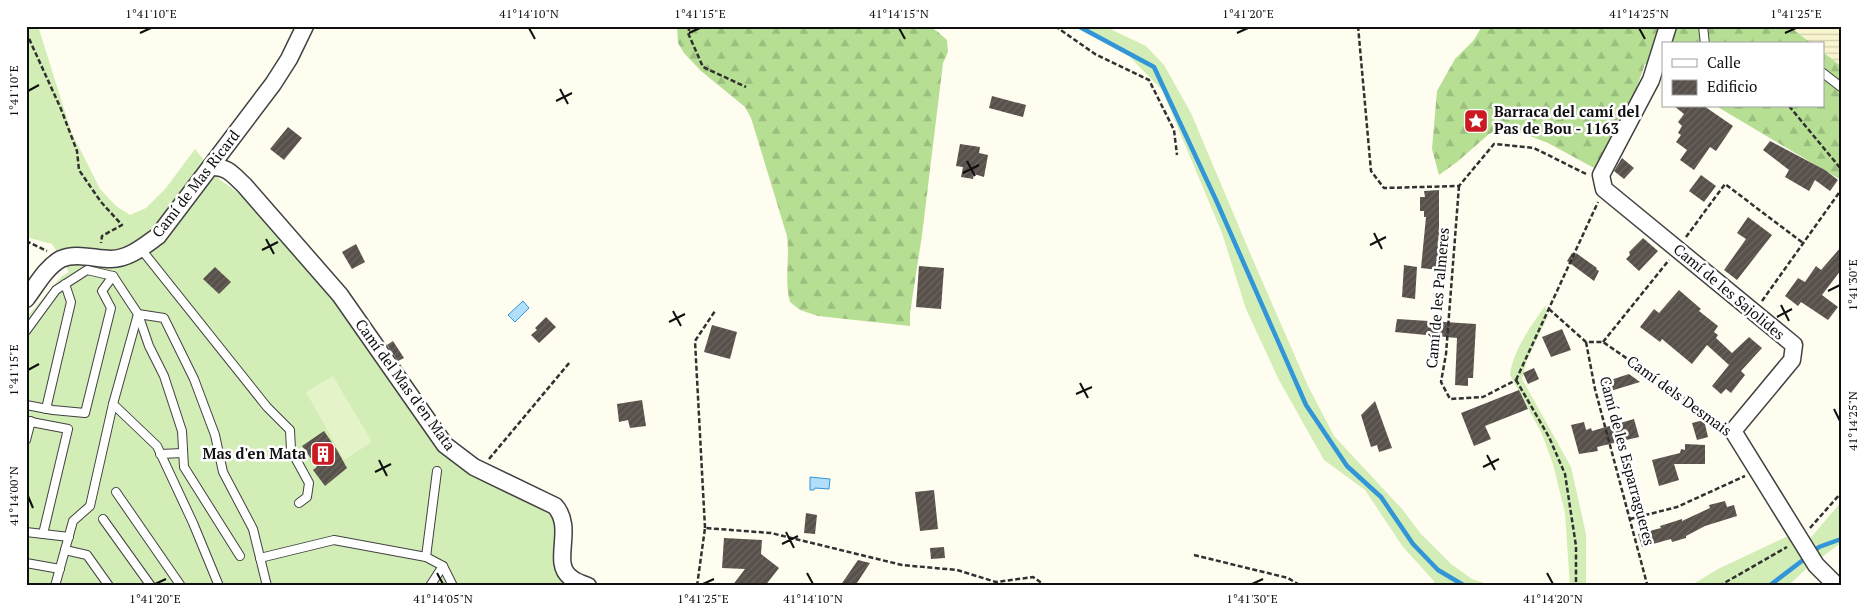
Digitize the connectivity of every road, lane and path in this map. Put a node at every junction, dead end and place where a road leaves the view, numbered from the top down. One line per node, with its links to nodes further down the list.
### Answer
1 (305, 26): 16 (street, Camí de Mas Ricard)
2 (690, 26): 12 (path)
3 (1055, 26): 15 (path)
4 (1358, 26): 19 (path)
5 (1668, 26): 8 (street)
6 (1702, 26): 9 (lane)
7 (26, 32): 24 (path)
8 (1663, 42)
9 (1705, 42)
10 (1662, 45): 18 (street)
11 (1824, 74): 13 (lane)
12 (746, 87)
13 (1841, 87)
14 (1791, 108): 17 (path)
15 (1178, 155)
16 (212, 167): 22 (street, Camí de Mas Ricard); 45 (street, Camí del Mas d'en Mata)
17 (1841, 169)
18 (1603, 182): 19 (path); 28 (path); 30 (street, Camí de les Sajolides)
19 (1459, 186): 35 (path, Camí de les Palmeres)
20 (1841, 190): 30 (path)
21 (26, 241): 23 (path)
22 (141, 249): 24 (street, Camí de Mas Ricard); 49 (lane)
23 (62, 258): 24 (street, Camí de Mas Ricard); 27 (street)
24 (96, 258)
25 (113, 276): 26 (lane); 31 (lane); 38 (lane)
26 (66, 284): 32 (lane); 38 (lane)
27 (26, 299)
28 (1549, 309): 33 (path); 35 (path)
29 (715, 312): 52 (path)
30 (1754, 313): 40 (street, Camí de les Sajolides)
31 (138, 314): 36 (lane); 43 (lane); 61 (lane)
32 (26, 331)
33 (1586, 342): 40 (path, Camí dels Desmais); 51 (path, Camí de les Esparragueres)
34 (570, 362): 45 (path)
35 (1516, 380): 78 (path)
36 (113, 404): 42 (lane); 55 (lane)
37 (26, 405): 38 (lane)
38 (46, 409)
39 (28, 421): 41 (lane); 54 (lane)
40 (1733, 431): 46 (street, Camí dels Desmais)
41 (26, 440)
42 (160, 454): 43 (lane); 70 (lane)
43 (183, 454): 59 (lane)
44 (437, 470): 60 (lane)
45 (480, 470): 74 (street, Camí del Mas d'en Mata)
46 (1757, 471): 51 (path); 56 (street, Camí dels Desmais)
47 (116, 492): 69 (lane)
48 (1841, 492): 56 (path)
49 (299, 503)
50 (103, 519): 68 (lane)
51 (1630, 519): 65 (path, Camí de les Esparragueres)
52 (705, 528): 75 (path); 76 (path)
53 (26, 532): 54 (lane)
54 (43, 534): 55 (lane)
55 (69, 536): 57 (lane)
56 (1801, 540): 79 (path); 80 (street, Camí dels Desmais)
57 (65, 550): 64 (lane); 67 (lane)
58 (1194, 555): 77 (path)
59 (240, 556)
60 (426, 557): 61 (lane); 63 (lane)
61 (260, 558): 71 (lane)
62 (26, 563): 64 (lane)
63 (443, 566): 72 (lane); 73 (lane)
64 (60, 569): 66 (lane)
65 (1648, 584)
66 (55, 586)
67 (109, 586)
68 (150, 586)
69 (181, 586)
70 (219, 586)
71 (267, 586)
72 (430, 586)
73 (453, 586)
74 (588, 586)
75 (698, 586)
76 (1046, 586)
77 (1301, 586)
78 (1576, 586)
79 (1719, 586)
80 (1837, 586)

